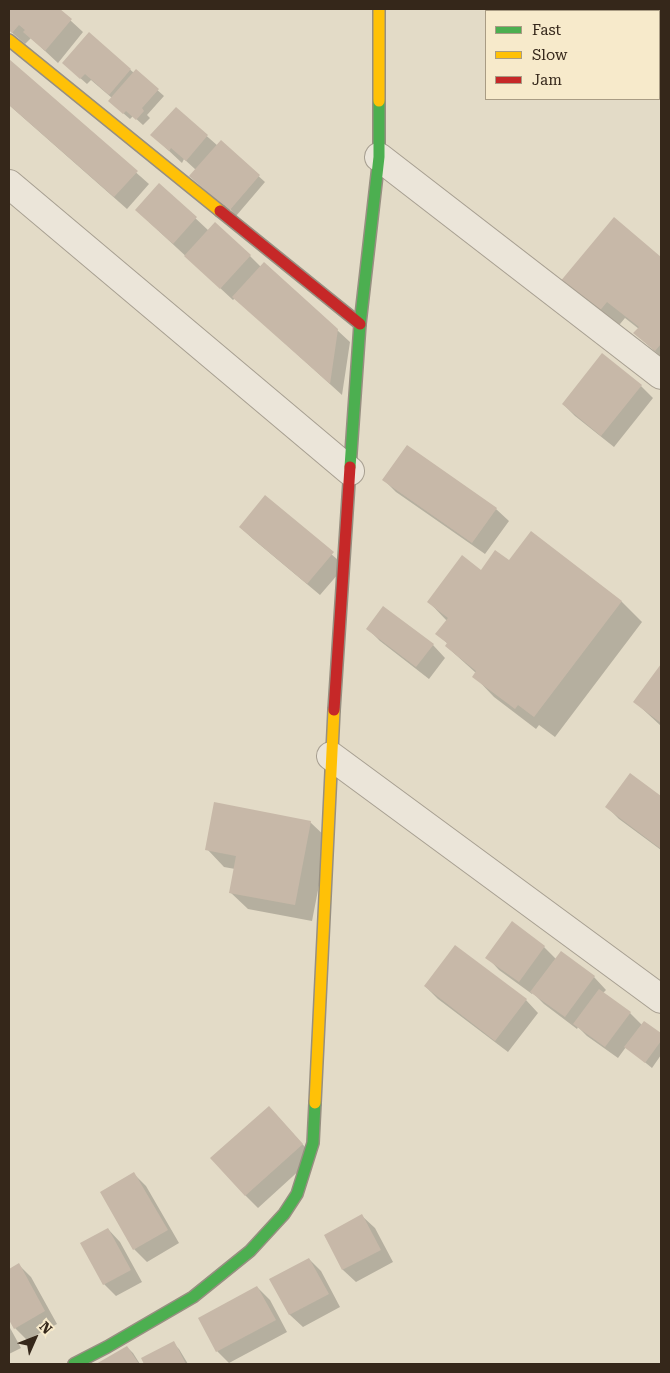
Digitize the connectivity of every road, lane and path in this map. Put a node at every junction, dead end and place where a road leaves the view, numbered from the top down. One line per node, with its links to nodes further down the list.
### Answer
1 (379, 9): 3 (street)
2 (9, 40): 5 (street)
3 (379, 157): 5 (street); 6 (street)
4 (9, 184): 7 (street)
5 (360, 324): 7 (street)
6 (661, 375)
7 (350, 471): 8 (street)
8 (331, 756): 9 (street); 10 (street)
9 (661, 999)
10 (74, 1364)

